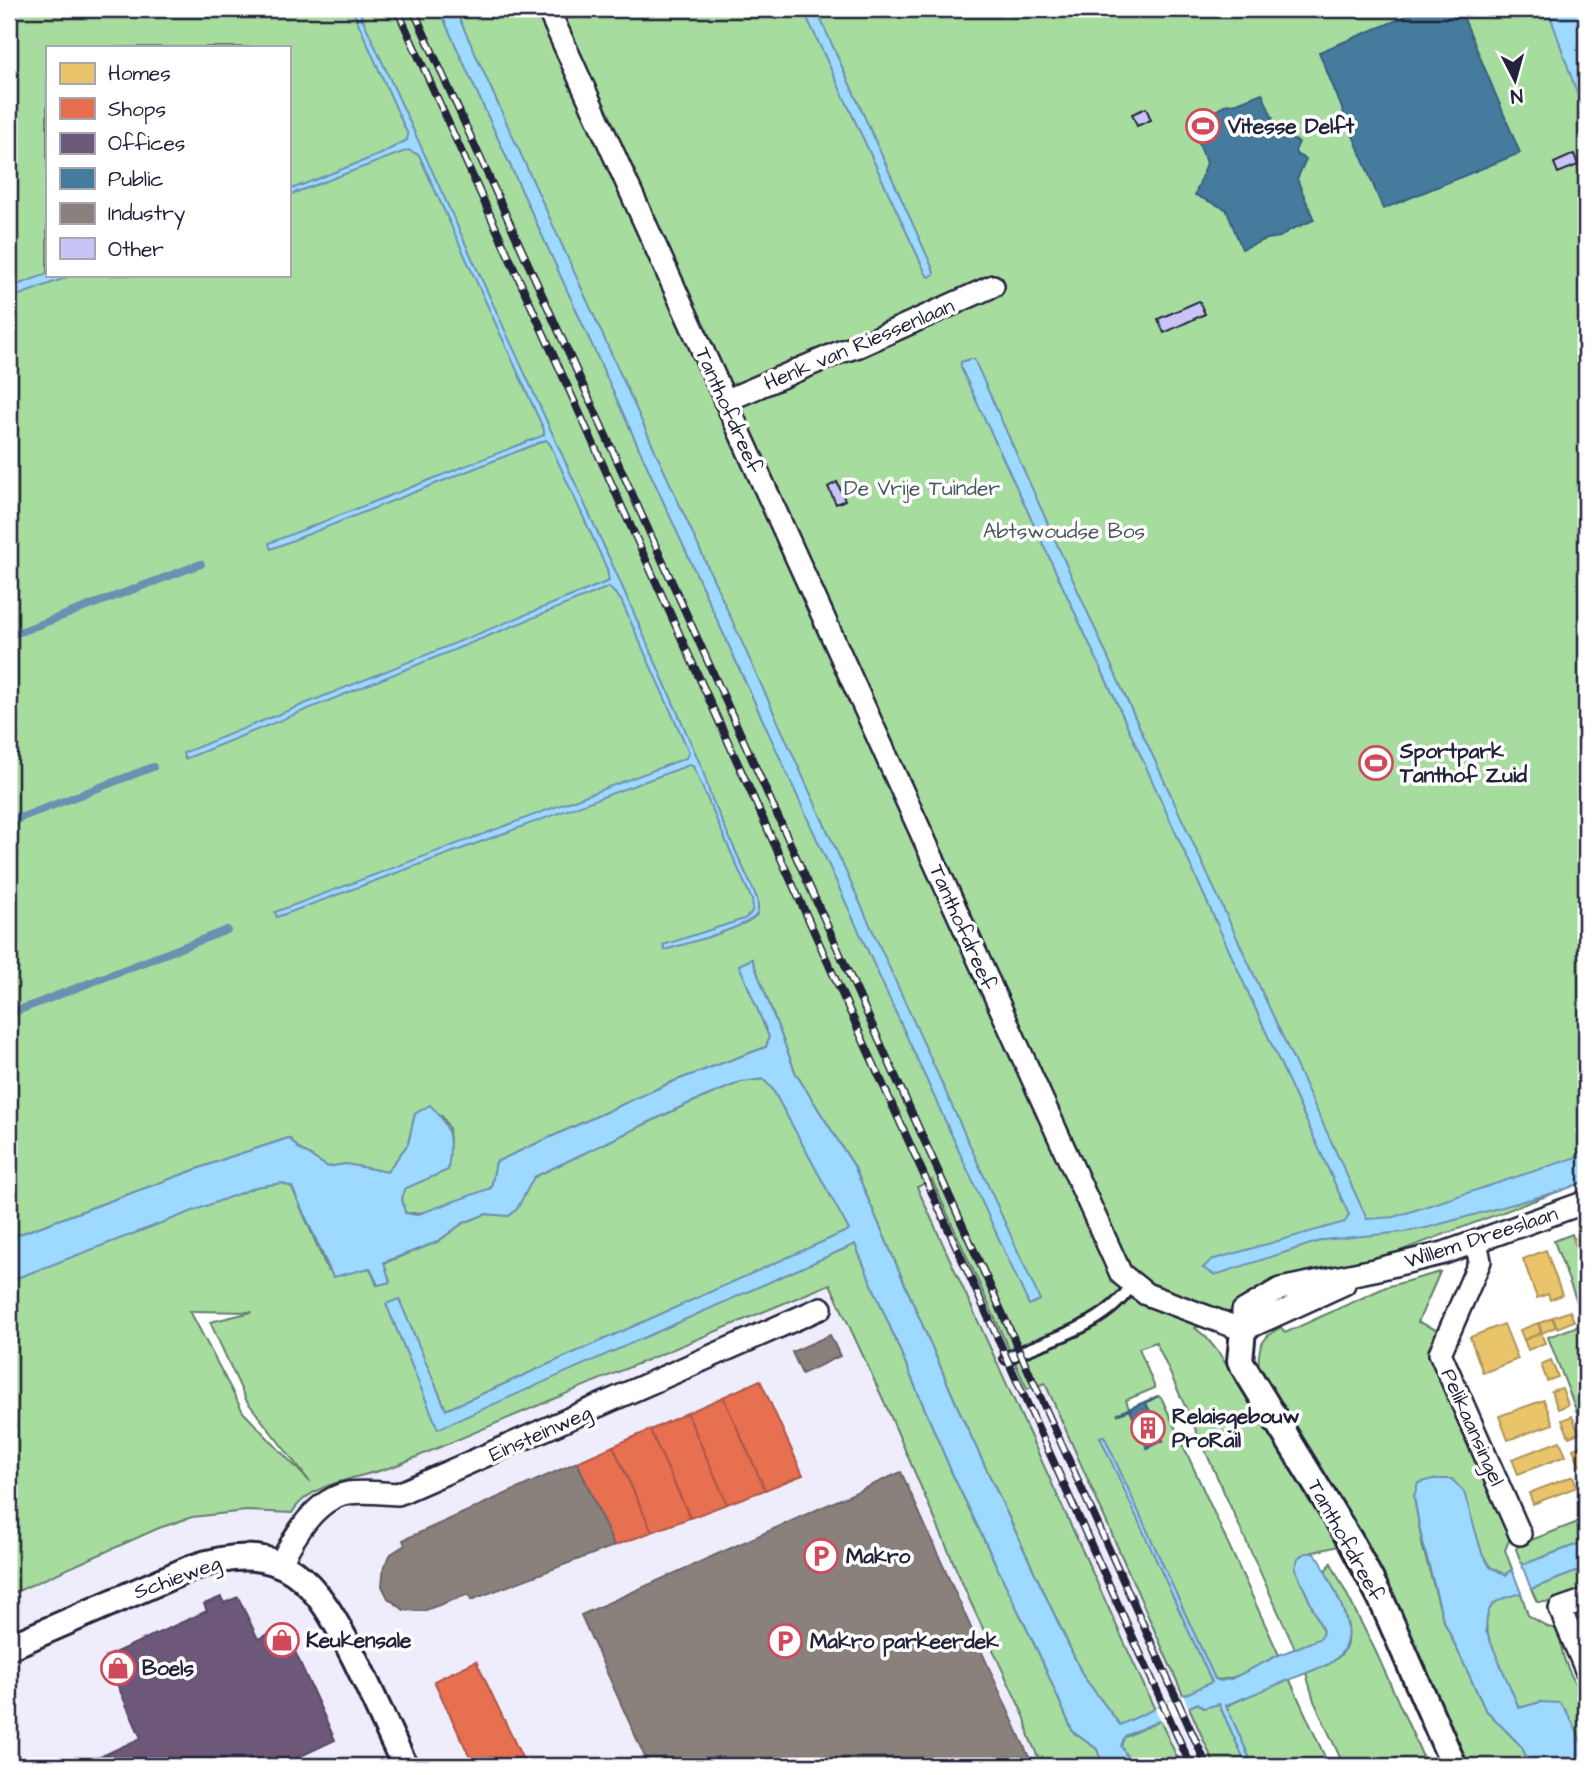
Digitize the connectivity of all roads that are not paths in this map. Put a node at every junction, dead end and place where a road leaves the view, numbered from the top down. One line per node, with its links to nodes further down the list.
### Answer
1 (548, 9): 3 (street, Tanthofdreef)
2 (993, 286): 3 (street, Henk van Riessenlaan)
3 (725, 401): 6 (street, Tanthofdreef)
4 (1586, 1202): 5 (street, Willem Dreeslaan)
5 (1476, 1242): 8 (street, Willem Dreeslaan); 10 (street, Pelikaansingel)
6 (1132, 1284): 8 (street, Tanthofdreef); 9 (lane)
7 (821, 1308): 11 (street, Einsteinweg)
8 (1243, 1330): 16 (street, Tanthofdreef)
9 (1007, 1358)
10 (1520, 1534)
11 (280, 1564): 13 (street, Schieweg); 15 (street, Schieweg)
12 (1586, 1600): 14 (street)
13 (9, 1647)
14 (1586, 1670)
15 (405, 1766)
16 (1454, 1766)

